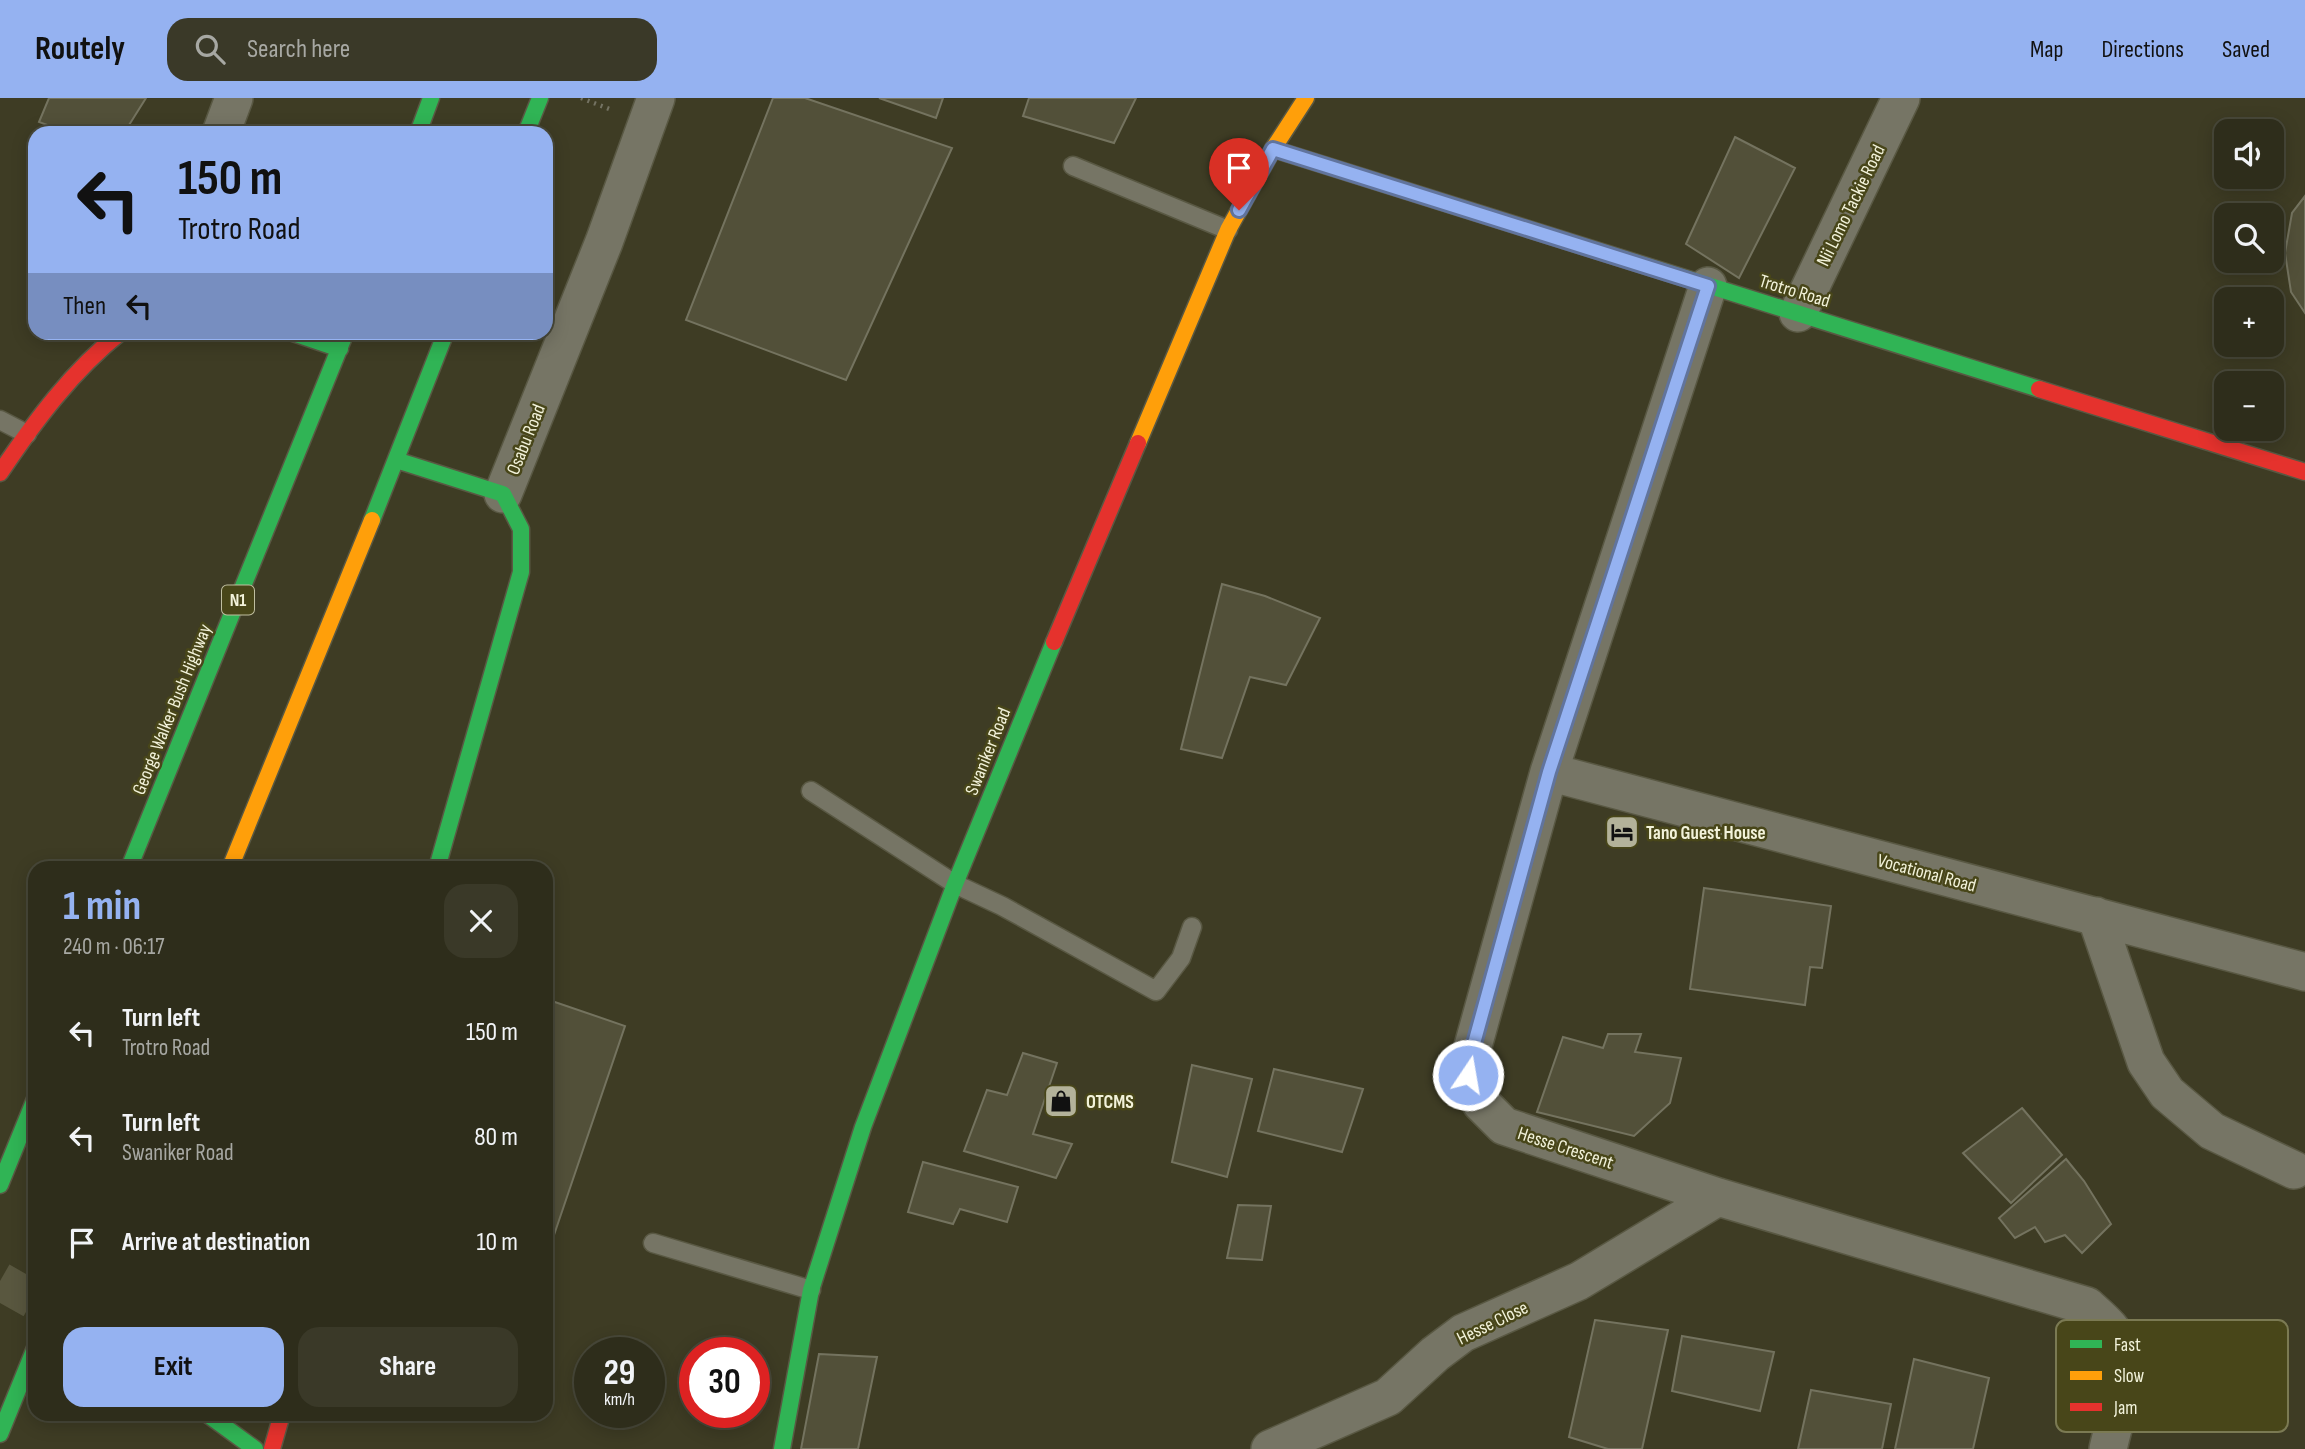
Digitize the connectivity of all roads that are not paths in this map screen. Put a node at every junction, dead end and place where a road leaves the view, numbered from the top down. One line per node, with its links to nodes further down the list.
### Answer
1 (234, 98): 7 (street)
2 (431, 98): 8 (main road)
3 (540, 98): 9 (main road)
4 (656, 98): 25 (street, Osabu Road)
5 (1306, 98): 10 (main road, Swaniker Road)
6 (1901, 98): 14 (street, Nii Lomo Tackie Road)
7 (224, 126)
8 (421, 126)
9 (529, 126)
10 (1273, 149): 12 (main road, Swaniker Road); 13 (main road, Trotro Road)
11 (1073, 166): 12 (lane)
12 (1228, 230): 31 (main road, Swaniker Road)
13 (1708, 286): 14 (main road, Trotro Road); 26 (street, Hesse Crescent)
14 (1798, 313): 23 (main road, Trotro Road)
15 (110, 340): 21 (main road)
16 (314, 340): 19 (main road)
17 (343, 340): 19 (main road, George Walker Bush Highway / N1)
18 (443, 340): 22 (main road)
19 (340, 349): 28 (main road, George Walker Bush Highway / N1)
20 (0, 420): 21 (lane)
21 (27, 434): 24 (main road)
22 (396, 460): 25 (main road); 29 (main road)
23 (2305, 472)
24 (0, 473)
25 (503, 494): 30 (main road, Osabu Road)
26 (1549, 772): 32 (street, Vocational Road); 38 (street, Hesse Crescent)
27 (811, 791): 31 (lane)
28 (132, 861)
29 (233, 861)
30 (439, 861)
31 (955, 884): 33 (lane); 40 (main road, Swaniker Road)
32 (2096, 916): 34 (street, Vocational Road); 36 (street)
33 (1192, 927)
34 (2305, 972)
35 (28, 1116): 37 (main road)
36 (2294, 1170)
37 (0, 1185)
38 (1718, 1197): 41 (street, Hesse Crescent); 49 (street, Hesse Close)
39 (653, 1243): 40 (lane)
40 (811, 1290): 48 (main road, Swaniker Road)
41 (2102, 1320)
42 (28, 1365): 45 (main road)
43 (217, 1421): 46 (main road)
44 (280, 1421): 47 (main road)
45 (0, 1434)
46 (255, 1449)
47 (272, 1449)
48 (782, 1449)
49 (1270, 1449)

